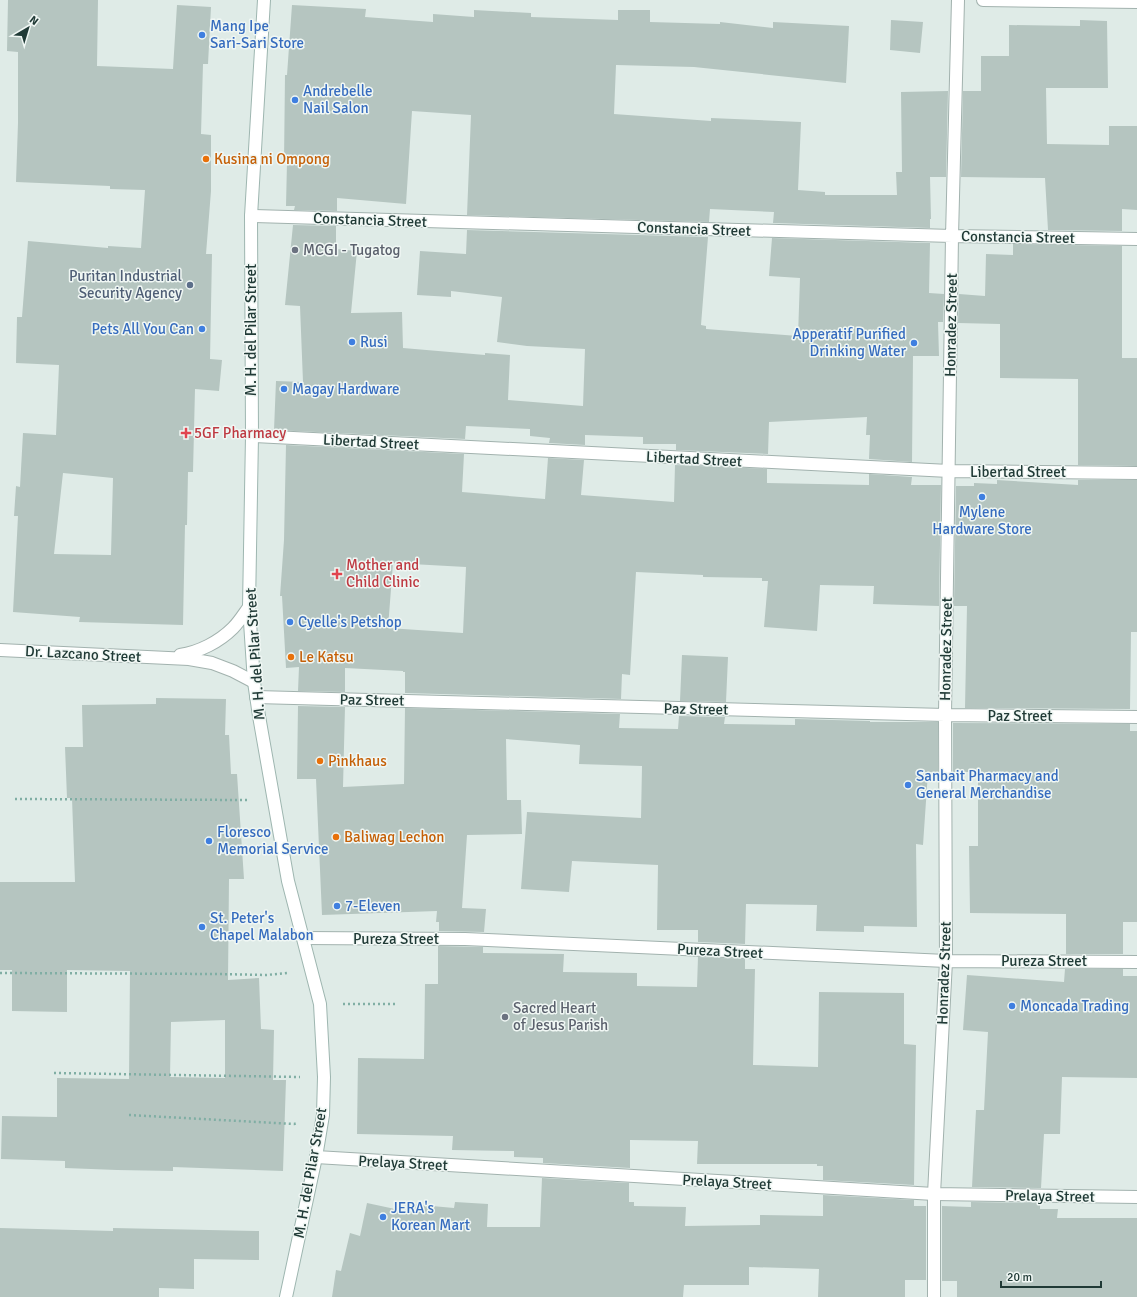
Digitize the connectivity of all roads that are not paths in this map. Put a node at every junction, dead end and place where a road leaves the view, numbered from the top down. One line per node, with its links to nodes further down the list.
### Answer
1 (264, 0): 5 (street, M. H. del Pilar Street)
2 (958, 0): 6 (street, Honradez Street)
3 (983, 0): 4 (street)
4 (1137, 2)
5 (251, 216): 6 (street, Constancia Street); 8 (street, M. H. del Pilar Street)
6 (952, 236): 7 (street, Constancia Street); 9 (street, Honradez Street)
7 (1137, 239)
8 (252, 436): 9 (street, Libertad Street); 11 (street, M. H. del Pilar Street)
9 (949, 471): 10 (street, Libertad Street); 16 (street, Honradez Street)
10 (1137, 473)
11 (249, 607): 13 (street, Dr. Lazcano Street); 14 (street, M. H. del Pilar Street)
12 (0, 650): 13 (street, Dr. Lazcano Street)
13 (166, 658): 14 (street, Dr. Lazcano Street)
14 (254, 682): 15 (street, M. H. del Pilar Street)
15 (256, 697): 16 (street, Paz Street); 18 (street, M. H. del Pilar Street)
16 (945, 715): 17 (street, Paz Street); 19 (street, Honradez Street)
17 (1137, 717)
18 (303, 938): 19 (street, Pureza Street); 21 (street, M. H. del Pilar Street)
19 (946, 961): 20 (street, Pureza Street); 22 (street, Honradez Street)
20 (1137, 962)
21 (316, 1157): 22 (street, Prelaya Street); 24 (street, M. H. del Pilar Street)
22 (934, 1194): 23 (street, Prelaya Street); 25 (street, Honradez Street)
23 (1137, 1197)
24 (286, 1297)
25 (934, 1297)

